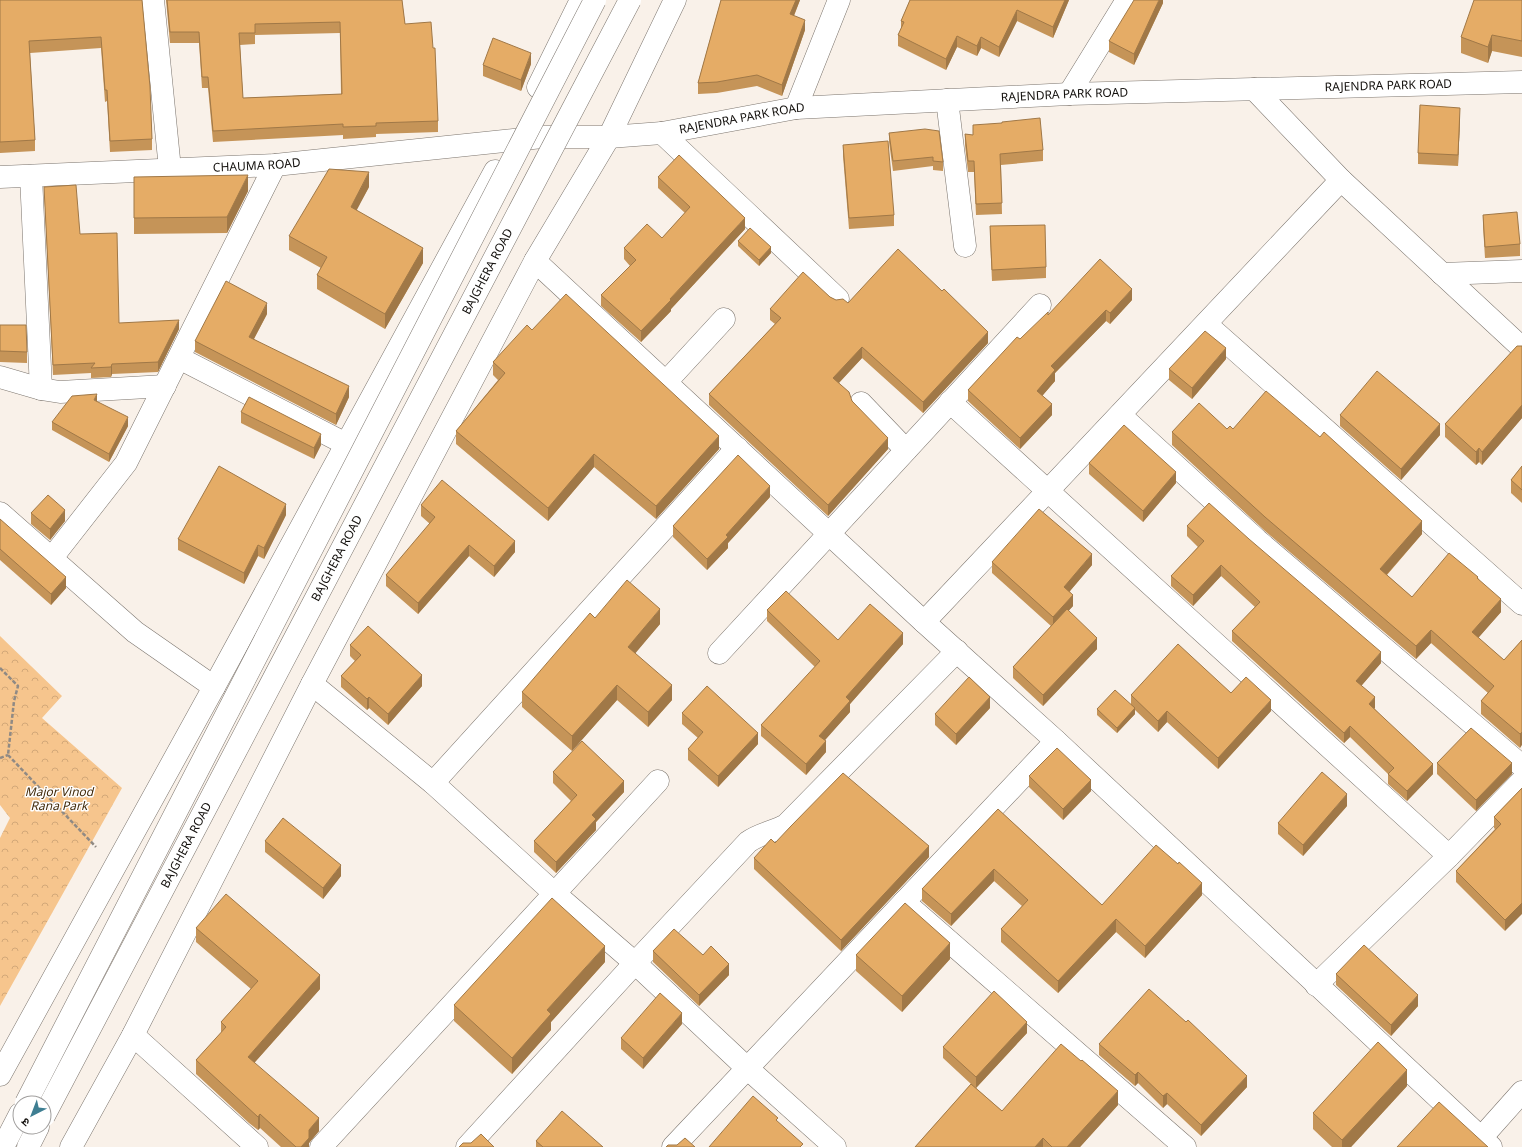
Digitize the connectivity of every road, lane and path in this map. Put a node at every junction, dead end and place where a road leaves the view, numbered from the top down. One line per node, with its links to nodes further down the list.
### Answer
1 (154, 0): 17 (street)
2 (581, 0): 15 (street)
3 (595, 0): 69 (street, BAJGHERA ROAD, bridge)
4 (630, 0): 70 (street, BAJGHERA ROAD, bridge)
5 (675, 0): 14 (street)
6 (839, 0): 12 (street)
7 (1127, 0): 10 (street)
8 (1522, 82): 9 (street, RAJENDRA PARK ROAD)
9 (1254, 89): 10 (street, RAJENDRA PARK ROAD); 20 (street)
10 (1069, 94): 11 (street, RAJENDRA PARK ROAD)
11 (947, 100): 12 (street, RAJENDRA PARK ROAD); 21 (street)
12 (796, 108): 13 (street, RAJENDRA PARK ROAD)
13 (662, 133): 14 (street, RAJENDRA PARK ROAD); 25 (street)
14 (609, 137): 15 (street, RAJENDRA PARK ROAD); 22 (street)
15 (512, 140): 16 (street, CHAUMA ROAD); 38 (street)
16 (275, 165): 17 (street, CHAUMA ROAD); 30 (street)
17 (170, 170): 18 (street, CHAUMA ROAD)
18 (31, 176): 19 (street, CHAUMA ROAD); 34 (street)
19 (0, 177)
20 (1341, 180): 24 (street); 28 (street)
21 (965, 246)
22 (535, 261): 32 (street); 50 (street)
23 (1522, 271): 24 (street)
24 (1442, 274): 29 (street)
25 (838, 299)
26 (1040, 305): 35 (street)
27 (724, 319): 32 (street)
28 (1206, 324): 37 (street); 45 (street)
29 (1522, 348)
30 (179, 358): 33 (street); 38 (street)
31 (0, 378): 34 (street)
32 (666, 382): 39 (street)
33 (165, 386): 34 (street); 44 (street)
34 (41, 389)
35 (950, 402): 40 (street); 41 (street)
36 (861, 403): 40 (street)
37 (1120, 415): 41 (street); 55 (street)
38 (346, 444): 51 (street)
39 (737, 448): 43 (street); 58 (street)
40 (906, 450): 43 (street)
41 (1048, 491): 46 (street); 59 (street)
42 (0, 513): 44 (street)
43 (829, 534): 46 (street); 48 (street)
44 (51, 559): 51 (street)
45 (1522, 604)
46 (924, 622): 47 (street)
47 (957, 651): 52 (street); 63 (street)
48 (719, 653)
49 (0, 668): 53 (path)
50 (312, 684): 58 (street); 65 (street)
51 (214, 687): 60 (street)
52 (1056, 741): 62 (street); 64 (street)
53 (8, 755): 54 (path); 60 (path)
54 (0, 758)
55 (1522, 766)
56 (658, 781): 61 (street)
57 (1522, 781): 59 (street)
58 (433, 783): 61 (street)
59 (1448, 856): 64 (street)
60 (115, 867): 67 (street)
61 (554, 893): 63 (street); 78 (street)
62 (904, 902): 66 (street); 82 (street)
63 (635, 963): 66 (street); 79 (street)
64 (1316, 985): 73 (street)
65 (133, 1035): 76 (street); 77 (street)
66 (747, 1068): 80 (street); 81 (street)
67 (0, 1075)
68 (1522, 1092): 73 (street)
69 (30, 1095)
70 (52, 1101)
71 (12, 1130): 74 (street)
72 (34, 1135): 75 (street)
73 (1486, 1143)
74 (3, 1147)
75 (28, 1147)
76 (71, 1147)
77 (257, 1147)
78 (321, 1147)
79 (467, 1147)
80 (673, 1147)
81 (835, 1147)
82 (1185, 1147)

